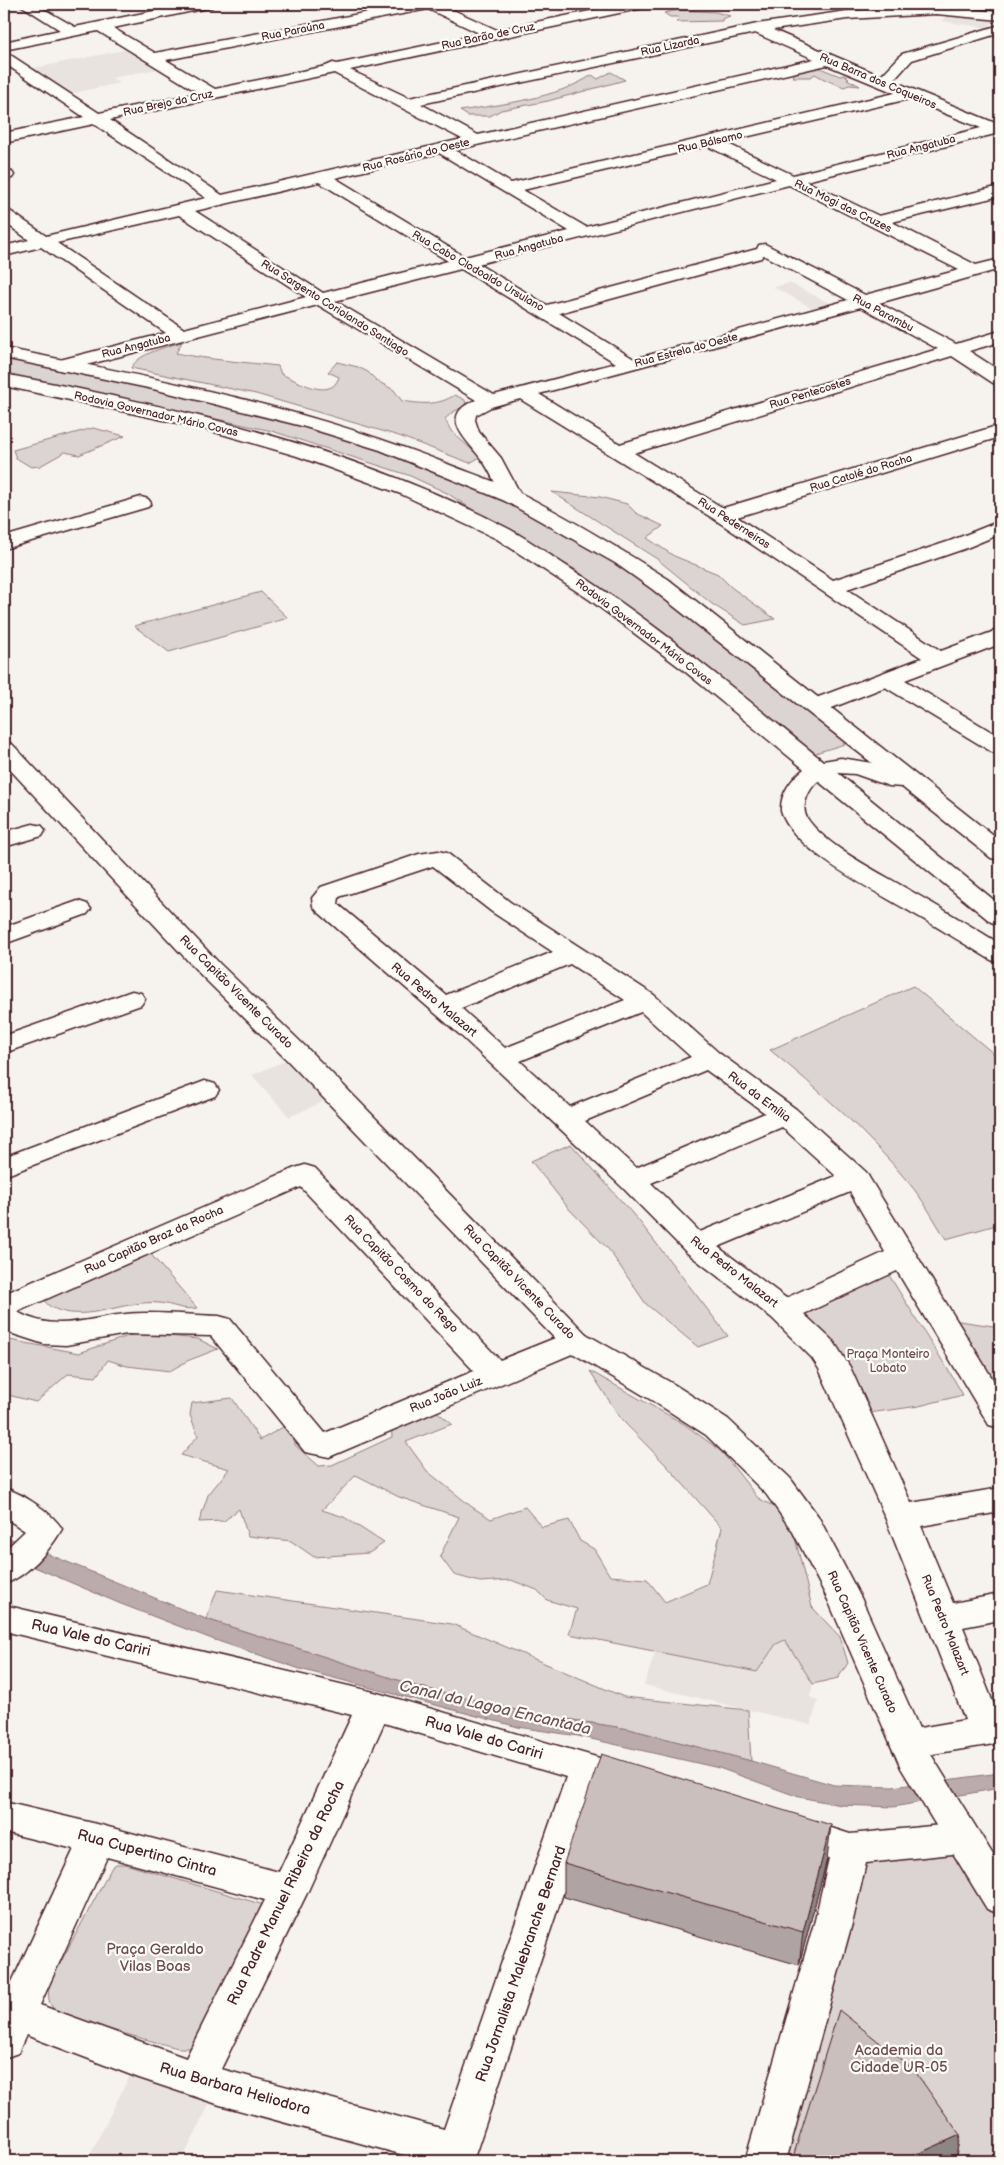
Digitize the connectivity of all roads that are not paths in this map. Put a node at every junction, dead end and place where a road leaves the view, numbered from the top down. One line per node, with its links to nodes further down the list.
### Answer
1 (26, 4): 12 (main road)
2 (207, 4): 6 (main road)
3 (430, 4): 13 (main road); 17 (main road, Rua Paraúna)
4 (643, 4): 13 (main road, Rua Barão de Cruz)
5 (856, 4): 7 (main road)
6 (190, 5): 9 (main road)
7 (935, 10): 8 (main road); 10 (main road, Rua Lizarda)
8 (1000, 16)
9 (100, 26): 12 (main road); 17 (main road)
10 (757, 28): 18 (main road, Rua Barra dos Coqueiros); 24 (main road, Rua Lizarda)
11 (1000, 29): 16 (main road)
12 (73, 32): 14 (main road)
13 (496, 35): 19 (main road, Rua Barão de Cruz)
14 (4, 46)
15 (4, 57): 25 (main road)
16 (907, 57): 20 (main road); 21 (main road)
17 (154, 58): 22 (main road)
18 (828, 60): 20 (main road, Rua Barra dos Coqueiros); 28 (main road, Rua Rosário do Oeste)
19 (333, 67): 22 (main road, Rua Brejo da Cruz); 24 (main road)
20 (851, 69): 21 (main road, Rua Barra dos Coqueiros)
21 (883, 83): 23 (main road, Rua Barra dos Coqueiros)
22 (212, 94): 25 (main road, Rua Brejo da Cruz)
23 (910, 94): 26 (main road, Rua Barra dos Coqueiros); 29 (main road, Rua Bálsamo)
24 (408, 103): 28 (main road)
25 (98, 119): 27 (main road, Rua Brejo da Cruz); 35 (main road)
26 (998, 130): 32 (main road, Rua Angatuba)
27 (4, 138)
28 (476, 140): 30 (main road, Rua Rosário do Oeste)
29 (711, 142): 32 (main road, Rua Mogi das Cruzes); 33 (main road, Rua Bálsamo)
30 (441, 148): 31 (main road, Rua Rosário do Oeste); 33 (main road)
31 (324, 178): 35 (main road, Rua Rosário do Oeste); 42 (main road, Rua Cabo Clodoaldo Ursulano)
32 (790, 180): 38 (main road, Rua Mogi das Cruzes); 39 (main road, Rua Angatuba)
33 (510, 188): 39 (main road)
34 (1000, 191): 38 (main road)
35 (221, 201): 36 (main road, Rua Rosário do Oeste)
36 (183, 210): 40 (main road, Rua Rosário do Oeste); 45 (main road, Rua Sargento Coriolando Santiago)
37 (4, 215): 40 (main road)
38 (877, 221): 44 (main road, Rua Mogi das Cruzes)
39 (583, 232): 42 (main road, Rua Angatuba)
40 (42, 242): 41 (main road, Rua Rosário do Oeste); 48 (main road)
41 (4, 252)
42 (464, 264): 45 (main road, Rua Angatuba); 47 (main road, Rua Cabo Clodoaldo Ursulano)
43 (1000, 264): 44 (main road, Rua Estrela do Oeste)
44 (974, 271): 46 (main road, Rua Estrela do Oeste)
45 (319, 298): 48 (main road, Rua Angatuba); 57 (main road, Rua Sargento Coriolando Santiago)
46 (860, 302): 47 (main road, Rua Parambu); 50 (main road, Rua Parambu); 53 (main road, Rua Estrela do Oeste)
47 (546, 312): 53 (main road, Rua Cabo Clodoaldo Ursulano)
48 (181, 335): 52 (main road, Rua Angatuba)
49 (1000, 336): 50 (main road, Rua Pentecostes)
50 (954, 350): 54 (main road, Rua Parambu); 59 (main road, Rua Pentecostes)
51 (4, 353): 52 (main road)
52 (63, 365): 60 (main road)
53 (631, 365): 56 (main road, Rua Estrela do Oeste)
54 (1000, 379)
55 (4, 380): 73 (main road, Rodovia Governador Mário Covas)
56 (525, 394): 57 (main road, Rua Estrela do Oeste); 59 (main road, Rua Pederneiras)
57 (491, 401): 60 (main road, Rua Estrela do Oeste)
58 (1000, 430): 62 (main road, Rua Catolé do Rocha)
59 (619, 451): 62 (main road, Rua Pederneiras)
60 (512, 497): 69 (main road)
61 (141, 503): 64 (main road)
62 (721, 515): 65 (main road, Rua Pederneiras)
63 (1000, 527): 65 (main road)
64 (4, 543)
65 (832, 587): 67 (main road, Rua Pederneiras)
66 (1000, 636): 67 (main road)
67 (940, 660): 68 (main road)
68 (887, 679): 69 (main road); 71 (main road)
69 (816, 706): 70 (main road)
70 (859, 741): 73 (main road); 74 (main road)
71 (1000, 747)
72 (4, 750): 102 (main road, Rua Capitão Vicente Curado)
73 (810, 763): 74 (main road); 80 (main road, Rodovia Governador Mário Covas); 83 (main road)
74 (934, 802): 77 (main road)
75 (33, 831): 76 (main road)
76 (4, 840)
77 (1000, 853)
78 (434, 857): 82 (main road, Rua da Emília); 86 (main road, Rua Pedro Malazart)
79 (78, 909): 81 (main road)
80 (1000, 918)
81 (4, 936)
82 (572, 954): 85 (main road, Rua da Emília); 86 (main road)
83 (1000, 955)
84 (132, 999): 87 (main road)
85 (645, 1001): 88 (main road); 89 (main road, Rua da Emília)
86 (442, 1006): 88 (main road, Rua Pedro Malazart)
87 (4, 1045)
88 (501, 1059): 92 (main road, Rua Pedro Malazart)
89 (709, 1059): 91 (main road, Rua da Emília); 92 (main road)
90 (205, 1090): 93 (main road)
91 (786, 1115): 95 (main road, Rua da Emília); 96 (main road)
92 (566, 1119): 96 (main road, Rua Pedro Malazart)
93 (4, 1167)
94 (305, 1174): 99 (main road, Rua Capitão Braz da Rocha); 103 (main road, Rua Capitão Cosmo do Rego)
95 (856, 1179): 97 (main road); 98 (main road, Rua da Emília)
96 (632, 1180): 97 (main road, Rua Pedro Malazart)
97 (696, 1245): 100 (main road, Rua Pedro Malazart)
98 (903, 1256): 100 (main road); 104 (main road, Rua da Emília)
99 (4, 1306)
100 (783, 1311): 107 (main road, Rua Pedro Malazart)
101 (4, 1318): 103 (main road, Rua João Luiz)
102 (575, 1341): 103 (main road, Rua João Luiz); 114 (main road, Rua Capitão Vicente Curado)
103 (495, 1375)
104 (1000, 1417)
105 (4, 1500): 108 (main road)
106 (1000, 1500): 107 (main road)
107 (901, 1517): 111 (main road, Rua Pedro Malazart)
108 (4, 1571)
109 (1000, 1606): 111 (main road)
110 (4, 1618): 112 (main road, Rua Vale do Cariri)
111 (942, 1618): 113 (main road, Rua Pedro Malazart)
112 (374, 1706): 115 (main road, Rua Vale do Cariri); 122 (main road, Rua Padre Manuel Ribeiro da Rocha)
113 (994, 1730): 114 (main road)
114 (911, 1751): 119 (main road, Rua Capitão Vicente Curado)
115 (587, 1768): 116 (main road, Rua Vale do Cariri); 126 (main road, Rua Jornalista Malebranche Bernard)
116 (662, 1791)
117 (4, 1817): 120 (main road, Rua Cupertino Cintra)
118 (765, 1823): 121 (main road)
119 (962, 1838): 121 (main road); 123 (main road, Rua Capitão Vicente Curado)
120 (97, 1840): 122 (main road, Rua Cupertino Cintra); 124 (main road)
121 (850, 1849): 127 (main road)
122 (289, 1892): 125 (main road, Rua Padre Manuel Ribeiro da Rocha)
123 (1000, 1898)
124 (10, 2028): 125 (main road, Rua Barbara Heliodora)
125 (196, 2079): 126 (main road, Rua Barbara Heliodora)
126 (455, 2156)
127 (765, 2161)

